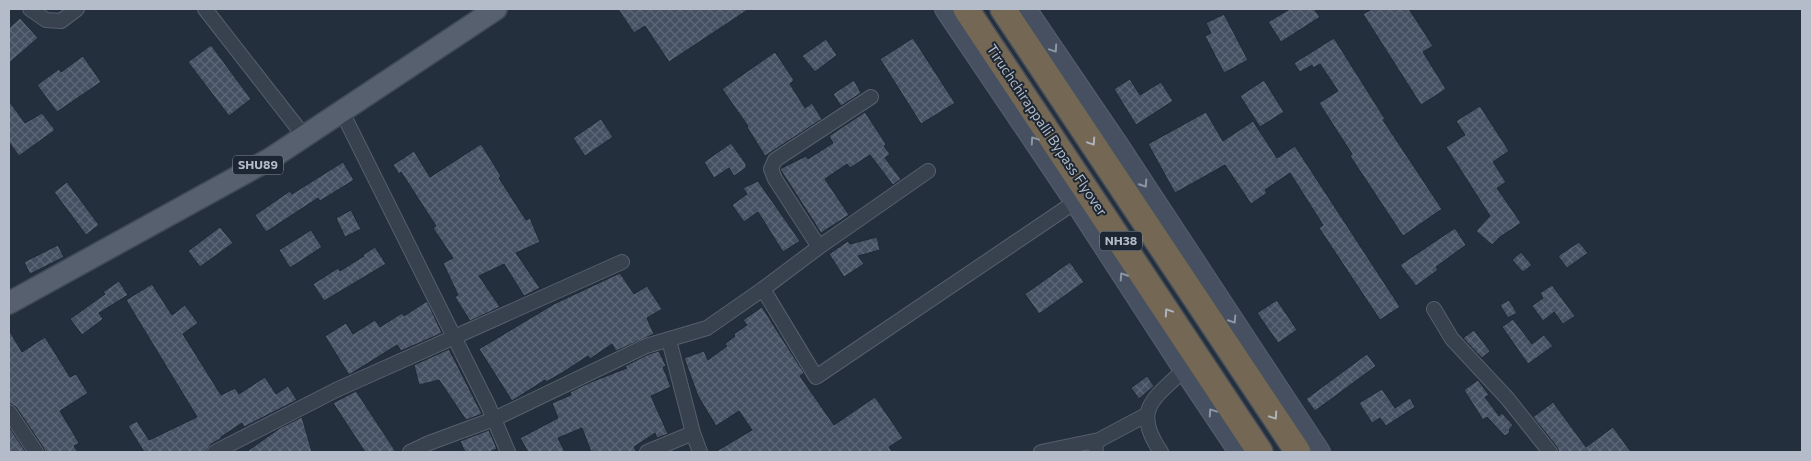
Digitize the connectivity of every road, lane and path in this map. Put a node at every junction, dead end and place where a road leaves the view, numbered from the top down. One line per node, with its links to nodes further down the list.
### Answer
1 (30, 9): 2 (street)
2 (77, 9)
3 (205, 9): 11 (street)
4 (496, 9): 10 (main road, SHU89)
5 (944, 9): 13 (street, one-way to 5)
6 (966, 9): 27 (highway, Tiruchchirappalli Bypass Flyover / NH38, one-way to 6)
7 (1003, 9): 36 (highway, NH38, one-way to 36)
8 (1026, 9): 37 (street, one-way to 37)
9 (871, 96): 14 (street)
10 (342, 112): 11 (main road, SHU89); 19 (street)
11 (304, 136): 17 (main road, SHU89)
12 (928, 171): 14 (street)
13 (1075, 202): 16 (street); 21 (street, one-way to 13)
14 (819, 247): 16 (street)
15 (622, 262): 19 (street)
16 (763, 289): 20 (street)
17 (9, 302)
18 (1434, 309): 38 (street)
19 (454, 337): 24 (street); 29 (street)
20 (669, 340): 24 (street); 25 (street)
21 (1184, 370): 23 (street); 27 (street, one-way to 21)
22 (9, 412): 28 (street)
23 (1146, 414): 26 (street); 35 (street)
24 (494, 419): 30 (street); 31 (street)
25 (693, 433): 32 (street); 33 (street)
26 (1097, 446): 34 (street)
27 (1242, 451)
28 (36, 452)
29 (215, 452)
30 (410, 452)
31 (508, 452)
32 (647, 452)
33 (700, 452)
34 (1041, 452)
35 (1161, 452)
36 (1298, 452)
37 (1320, 452)
38 (1550, 452)

